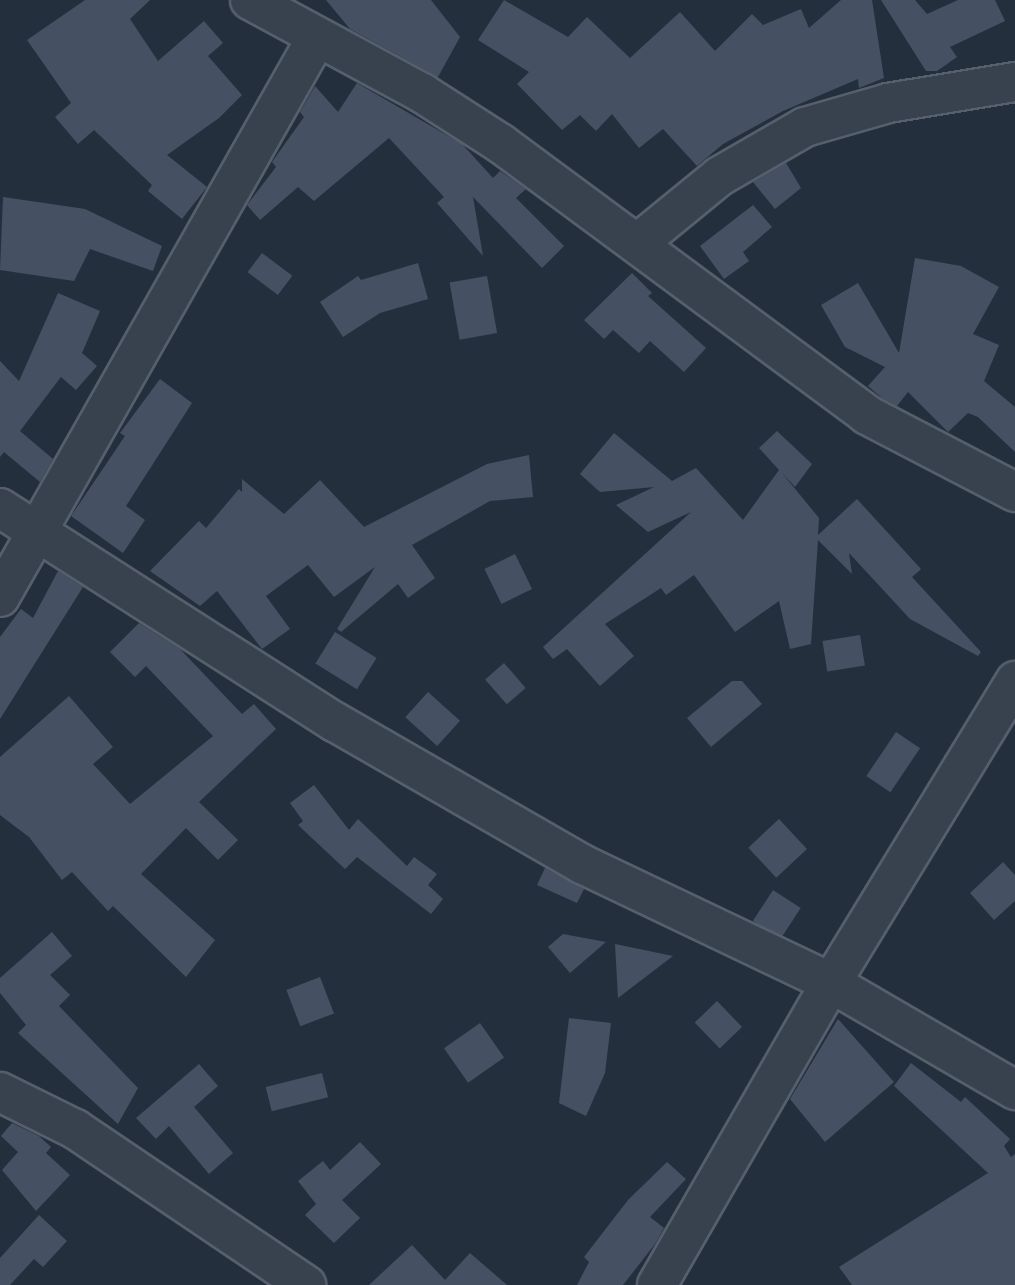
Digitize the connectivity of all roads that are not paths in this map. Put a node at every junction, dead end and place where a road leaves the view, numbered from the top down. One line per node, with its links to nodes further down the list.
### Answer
1 (275, 7): 2 (street)
2 (316, 39): 4 (street); 7 (street)
3 (1015, 82): 4 (street)
4 (638, 243): 5 (street)
5 (1015, 492)
6 (0, 508): 7 (street)
7 (39, 531): 8 (street); 10 (street)
8 (0, 597)
9 (1015, 681): 10 (street)
10 (831, 983): 11 (street); 14 (street)
11 (1015, 1090)
12 (0, 1092): 13 (street)
13 (306, 1285)
14 (657, 1285)

